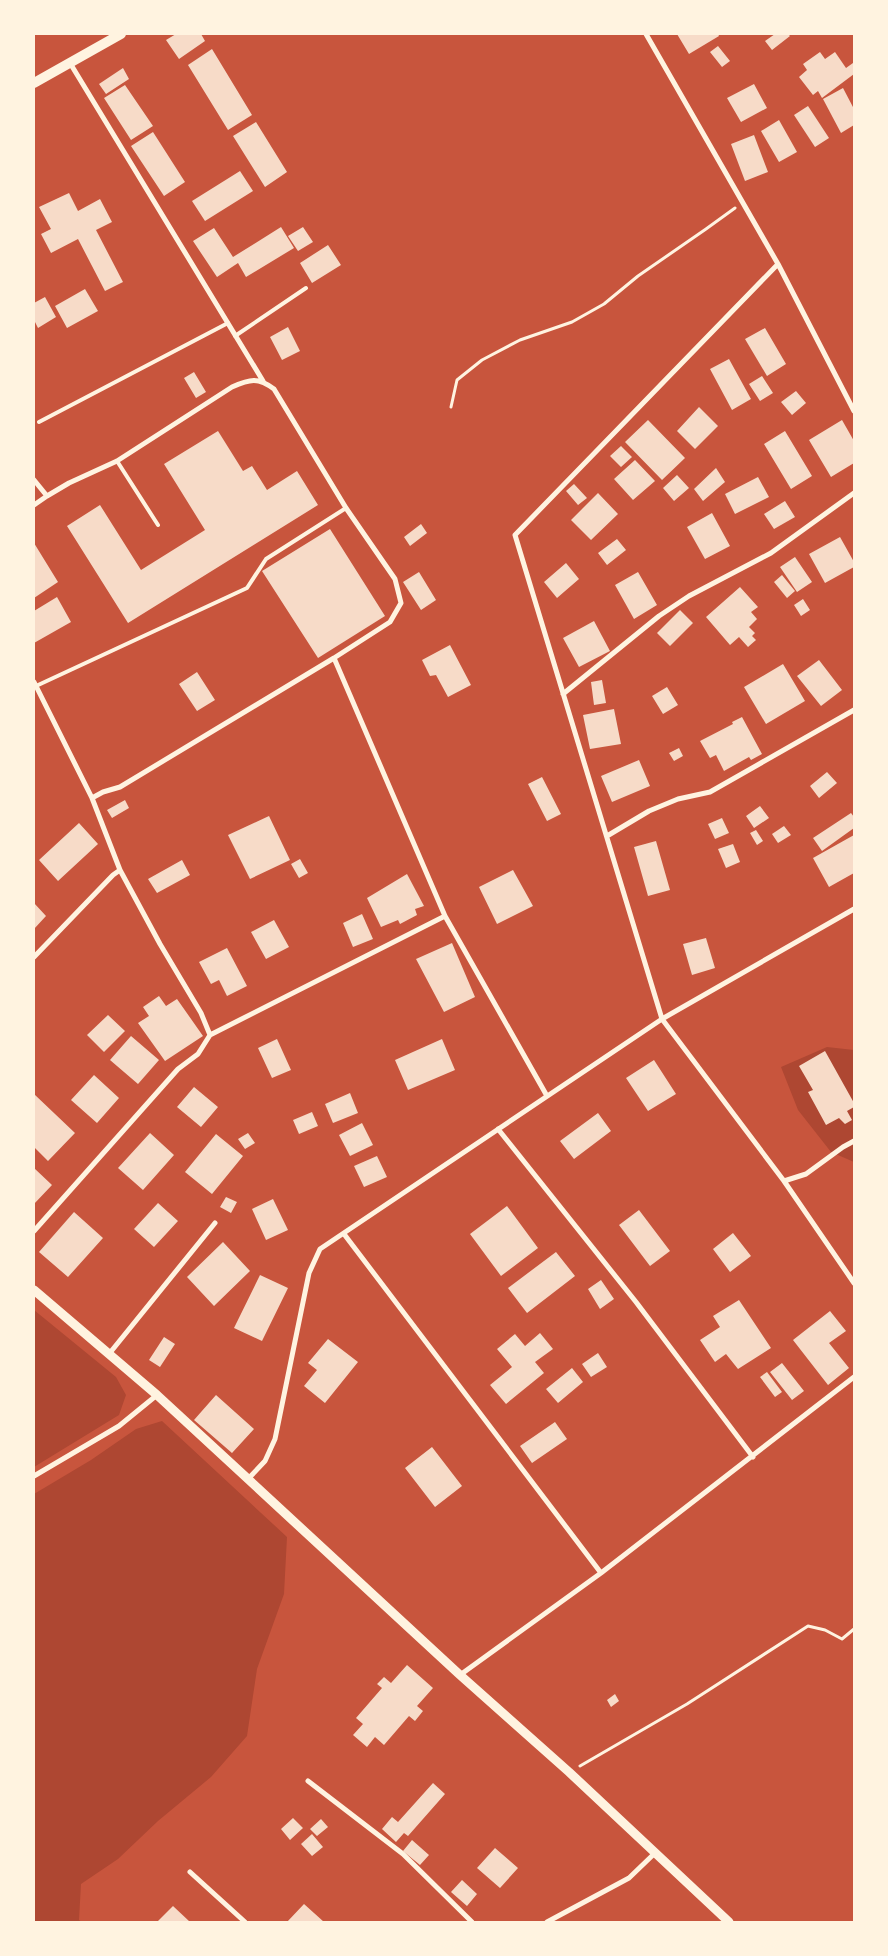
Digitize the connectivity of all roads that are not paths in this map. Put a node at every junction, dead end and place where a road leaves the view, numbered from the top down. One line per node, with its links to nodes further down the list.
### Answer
1 (121, 34): 3 (main road)
2 (646, 34): 5 (street)
3 (70, 62): 4 (main road); 7 (street)
4 (34, 83)
5 (778, 264): 10 (street); 21 (street)
6 (306, 288): 8 (lane)
7 (228, 323): 8 (street); 11 (lane)
8 (235, 336): 9 (street)
9 (262, 381): 12 (street); 17 (street)
10 (854, 411)
11 (39, 422)
12 (117, 462): 15 (street); 18 (lane)
13 (34, 480): 15 (street)
14 (854, 494): 21 (street)
15 (47, 496): 16 (street)
16 (34, 504)
17 (346, 508): 19 (street); 20 (lane)
18 (158, 525)
19 (334, 658): 23 (street); 27 (street)
20 (34, 685): 23 (street)
21 (563, 694): 24 (street)
22 (854, 710): 24 (street)
23 (92, 798): 25 (street)
24 (607, 836): 29 (street)
25 (120, 870): 28 (street); 30 (street)
26 (854, 909): 29 (street)
27 (445, 916): 30 (street); 31 (street)
28 (34, 957)
29 (662, 1019): 31 (street); 34 (street)
30 (210, 1035): 36 (street)
31 (547, 1096): 32 (street)
32 (498, 1129): 37 (street); 43 (street)
33 (854, 1141): 34 (street)
34 (784, 1181): 38 (street)
35 (215, 1222): 40 (street)
36 (34, 1231)
37 (344, 1234): 45 (street); 46 (street)
38 (854, 1283)
39 (34, 1290): 40 (street)
40 (109, 1354): 42 (street)
41 (854, 1377): 43 (street)
42 (157, 1395): 44 (street); 45 (street)
43 (753, 1457): 46 (street)
44 (34, 1476)
45 (248, 1479): 47 (street)
46 (601, 1573): 47 (street)
47 (460, 1675): 49 (street)
48 (308, 1781): 52 (street)
49 (656, 1852): 53 (street); 54 (street)
50 (190, 1872): 51 (street)
51 (245, 1922)
52 (472, 1922)
53 (547, 1922)
54 (730, 1922)

